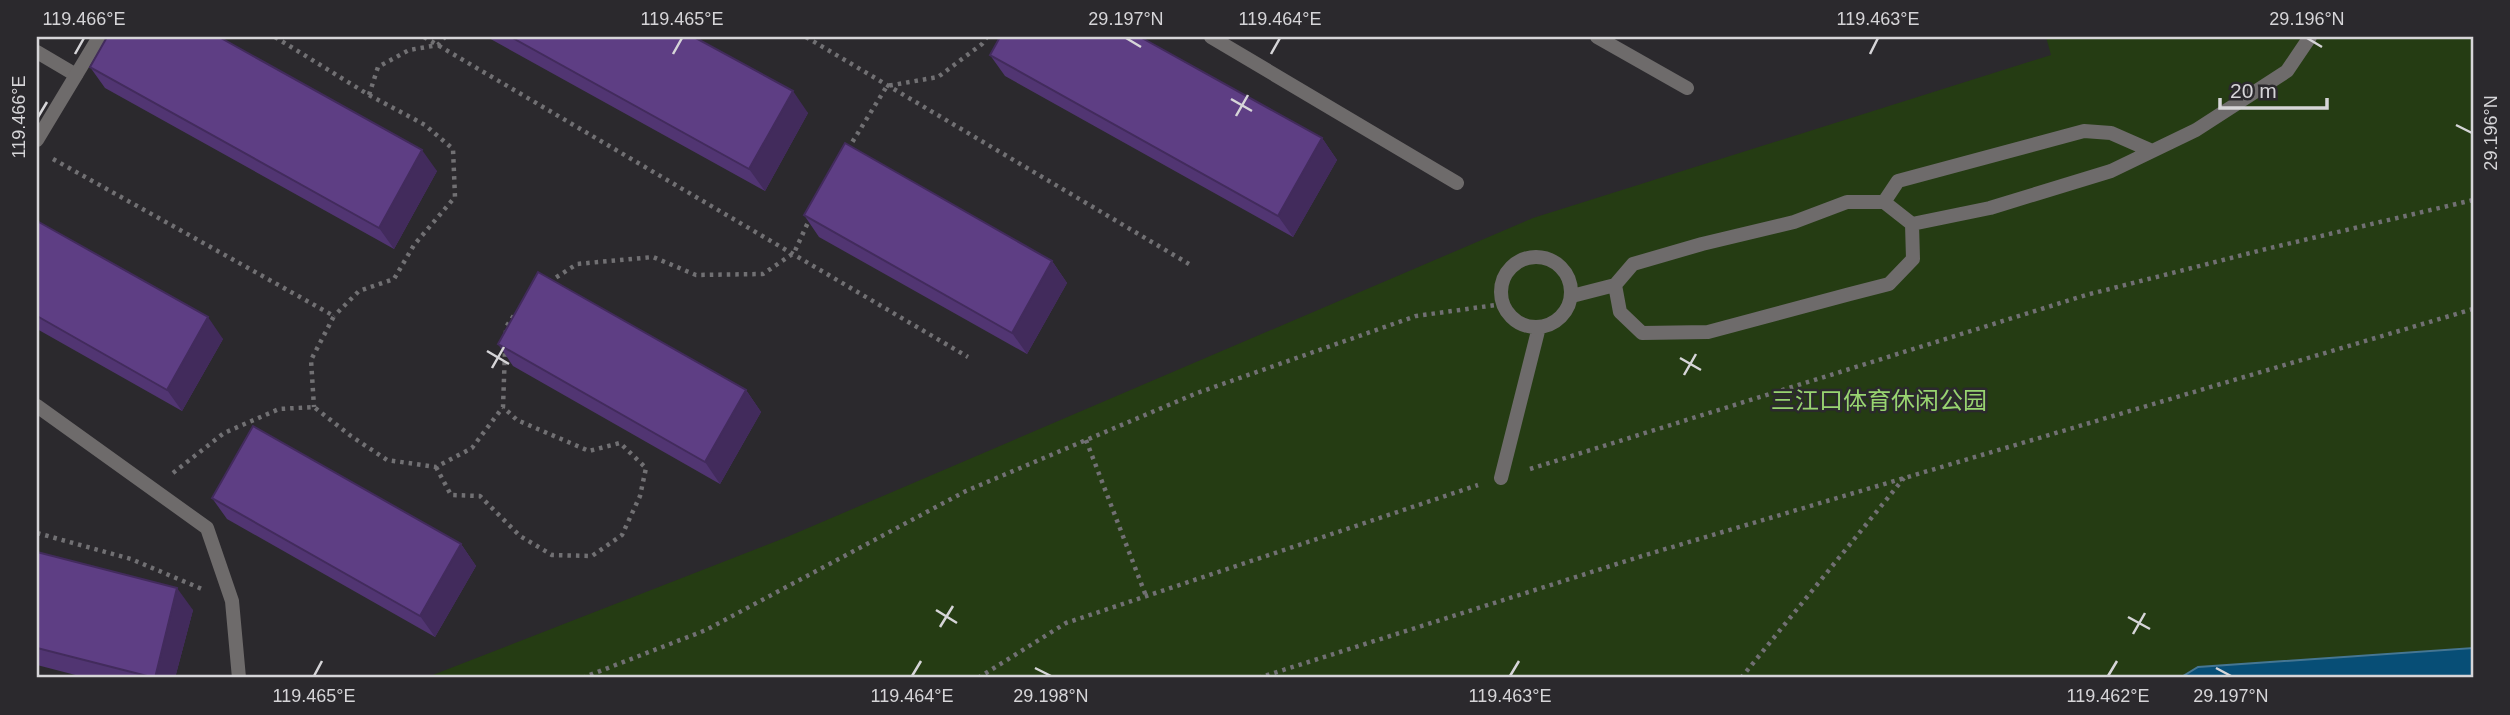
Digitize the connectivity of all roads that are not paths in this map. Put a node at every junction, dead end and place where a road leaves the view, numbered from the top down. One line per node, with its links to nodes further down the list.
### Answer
1 (99, 37): 6 (street)
2 (1211, 37): 10 (street)
3 (1597, 37): 7 (street)
4 (2310, 37): 9 (street)
5 (37, 52): 6 (street)
6 (76, 75): 8 (street)
7 (1686, 88)
8 (37, 140)
9 (2152, 151): 11 (street); 12 (street)
10 (1457, 183)
11 (1884, 202): 12 (street); 13 (street)
12 (1912, 224): 13 (street)
13 (1615, 285): 14 (street)
14 (1572, 296): 15 (street); 15 (street)
15 (1539, 327): 17 (street)
16 (37, 406): 18 (street)
17 (1501, 478)
18 (239, 678)

